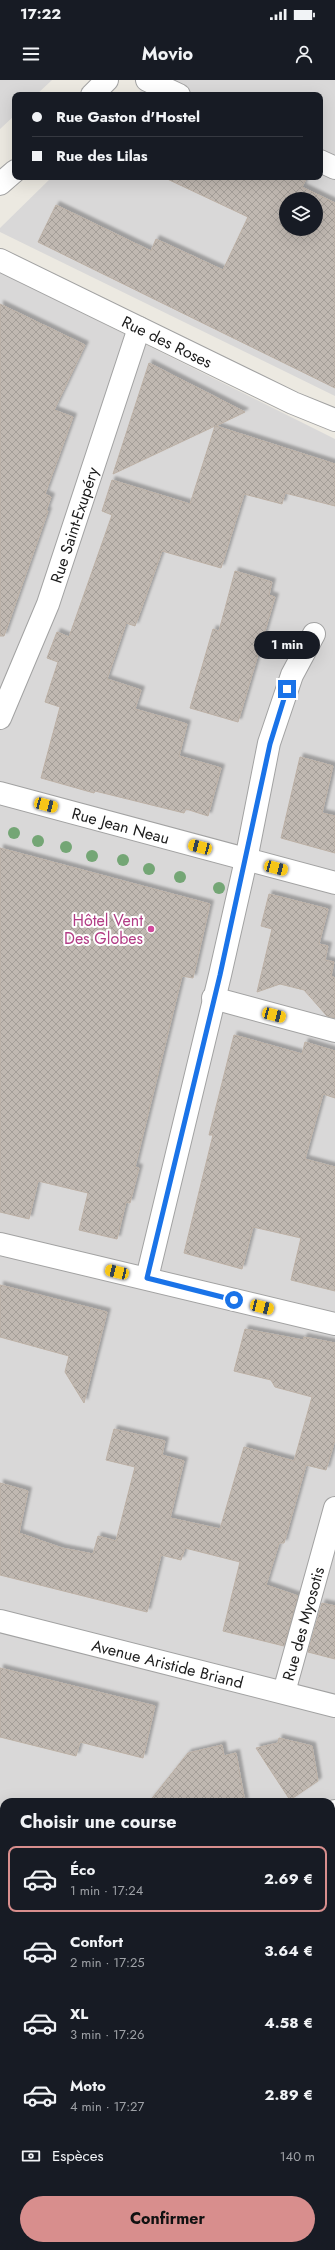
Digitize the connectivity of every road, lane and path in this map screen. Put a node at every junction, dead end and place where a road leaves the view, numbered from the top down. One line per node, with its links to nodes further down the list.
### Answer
1 (107, 80): 3 (street)
2 (147, 80): 4 (street)
3 (95, 92)
4 (173, 92)
5 (323, 162): 6 (street)
6 (335, 168)
7 (12, 174): 8 (street)
8 (0, 184)
9 (0, 260): 10 (street, Rue des Roses)
10 (139, 328): 11 (street, Rue des Roses); 13 (street, Rue Saint-Exupéry)
11 (335, 420)
12 (314, 634): 15 (street)
13 (0, 718)
14 (0, 793): 15 (street, Rue Jean Neau)
15 (246, 860): 16 (street, Rue Jean Neau); 17 (street)
16 (335, 884)
17 (213, 998): 18 (street); 20 (street)
18 (335, 1031)
19 (0, 1244): 20 (street)
20 (147, 1278): 21 (street)
21 (335, 1324)
22 (335, 1508): 24 (street, Rue des Myosotis)
23 (0, 1621): 24 (street, Avenue Aristide Briand)
24 (284, 1692): 25 (street, Avenue Aristide Briand)
25 (335, 1706)

